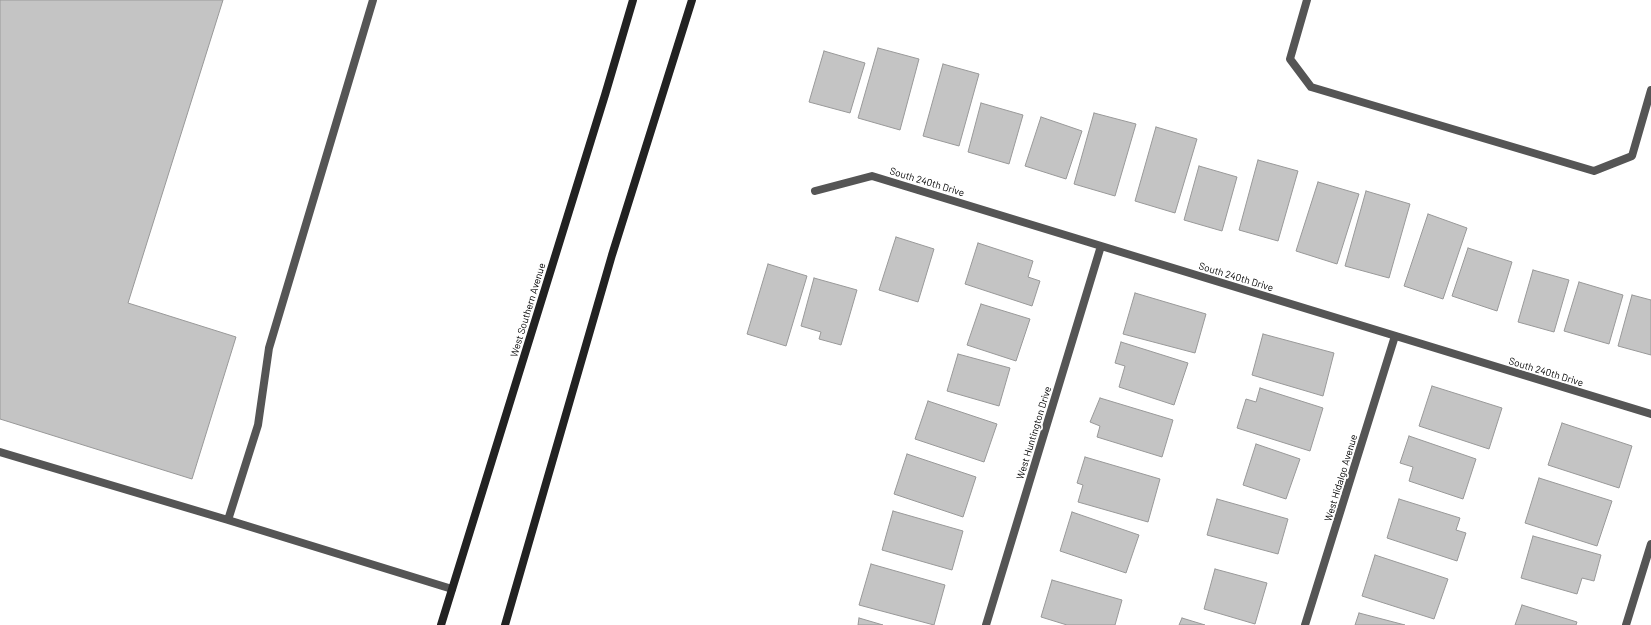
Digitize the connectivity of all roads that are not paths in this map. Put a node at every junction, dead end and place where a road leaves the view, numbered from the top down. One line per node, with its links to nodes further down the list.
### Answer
1 (373, 0): 11 (street)
2 (632, 0): 13 (main road, West Southern Avenue)
3 (692, 0): 15 (main road)
4 (1307, 0): 5 (street)
5 (1651, 90)
6 (815, 191): 7 (street, South 240th Drive)
7 (1101, 246): 8 (street, South 240th Drive); 16 (street, West Huntington Drive)
8 (1395, 336): 9 (street, South 240th Drive); 17 (street, West Hidalgo Avenue)
9 (1651, 414)
10 (0, 452): 11 (street)
11 (228, 520): 13 (street)
12 (1651, 544): 18 (street)
13 (452, 589): 14 (main road, West Southern Avenue)
14 (442, 625)
15 (505, 625)
16 (986, 625)
17 (1305, 625)
18 (1626, 625)

